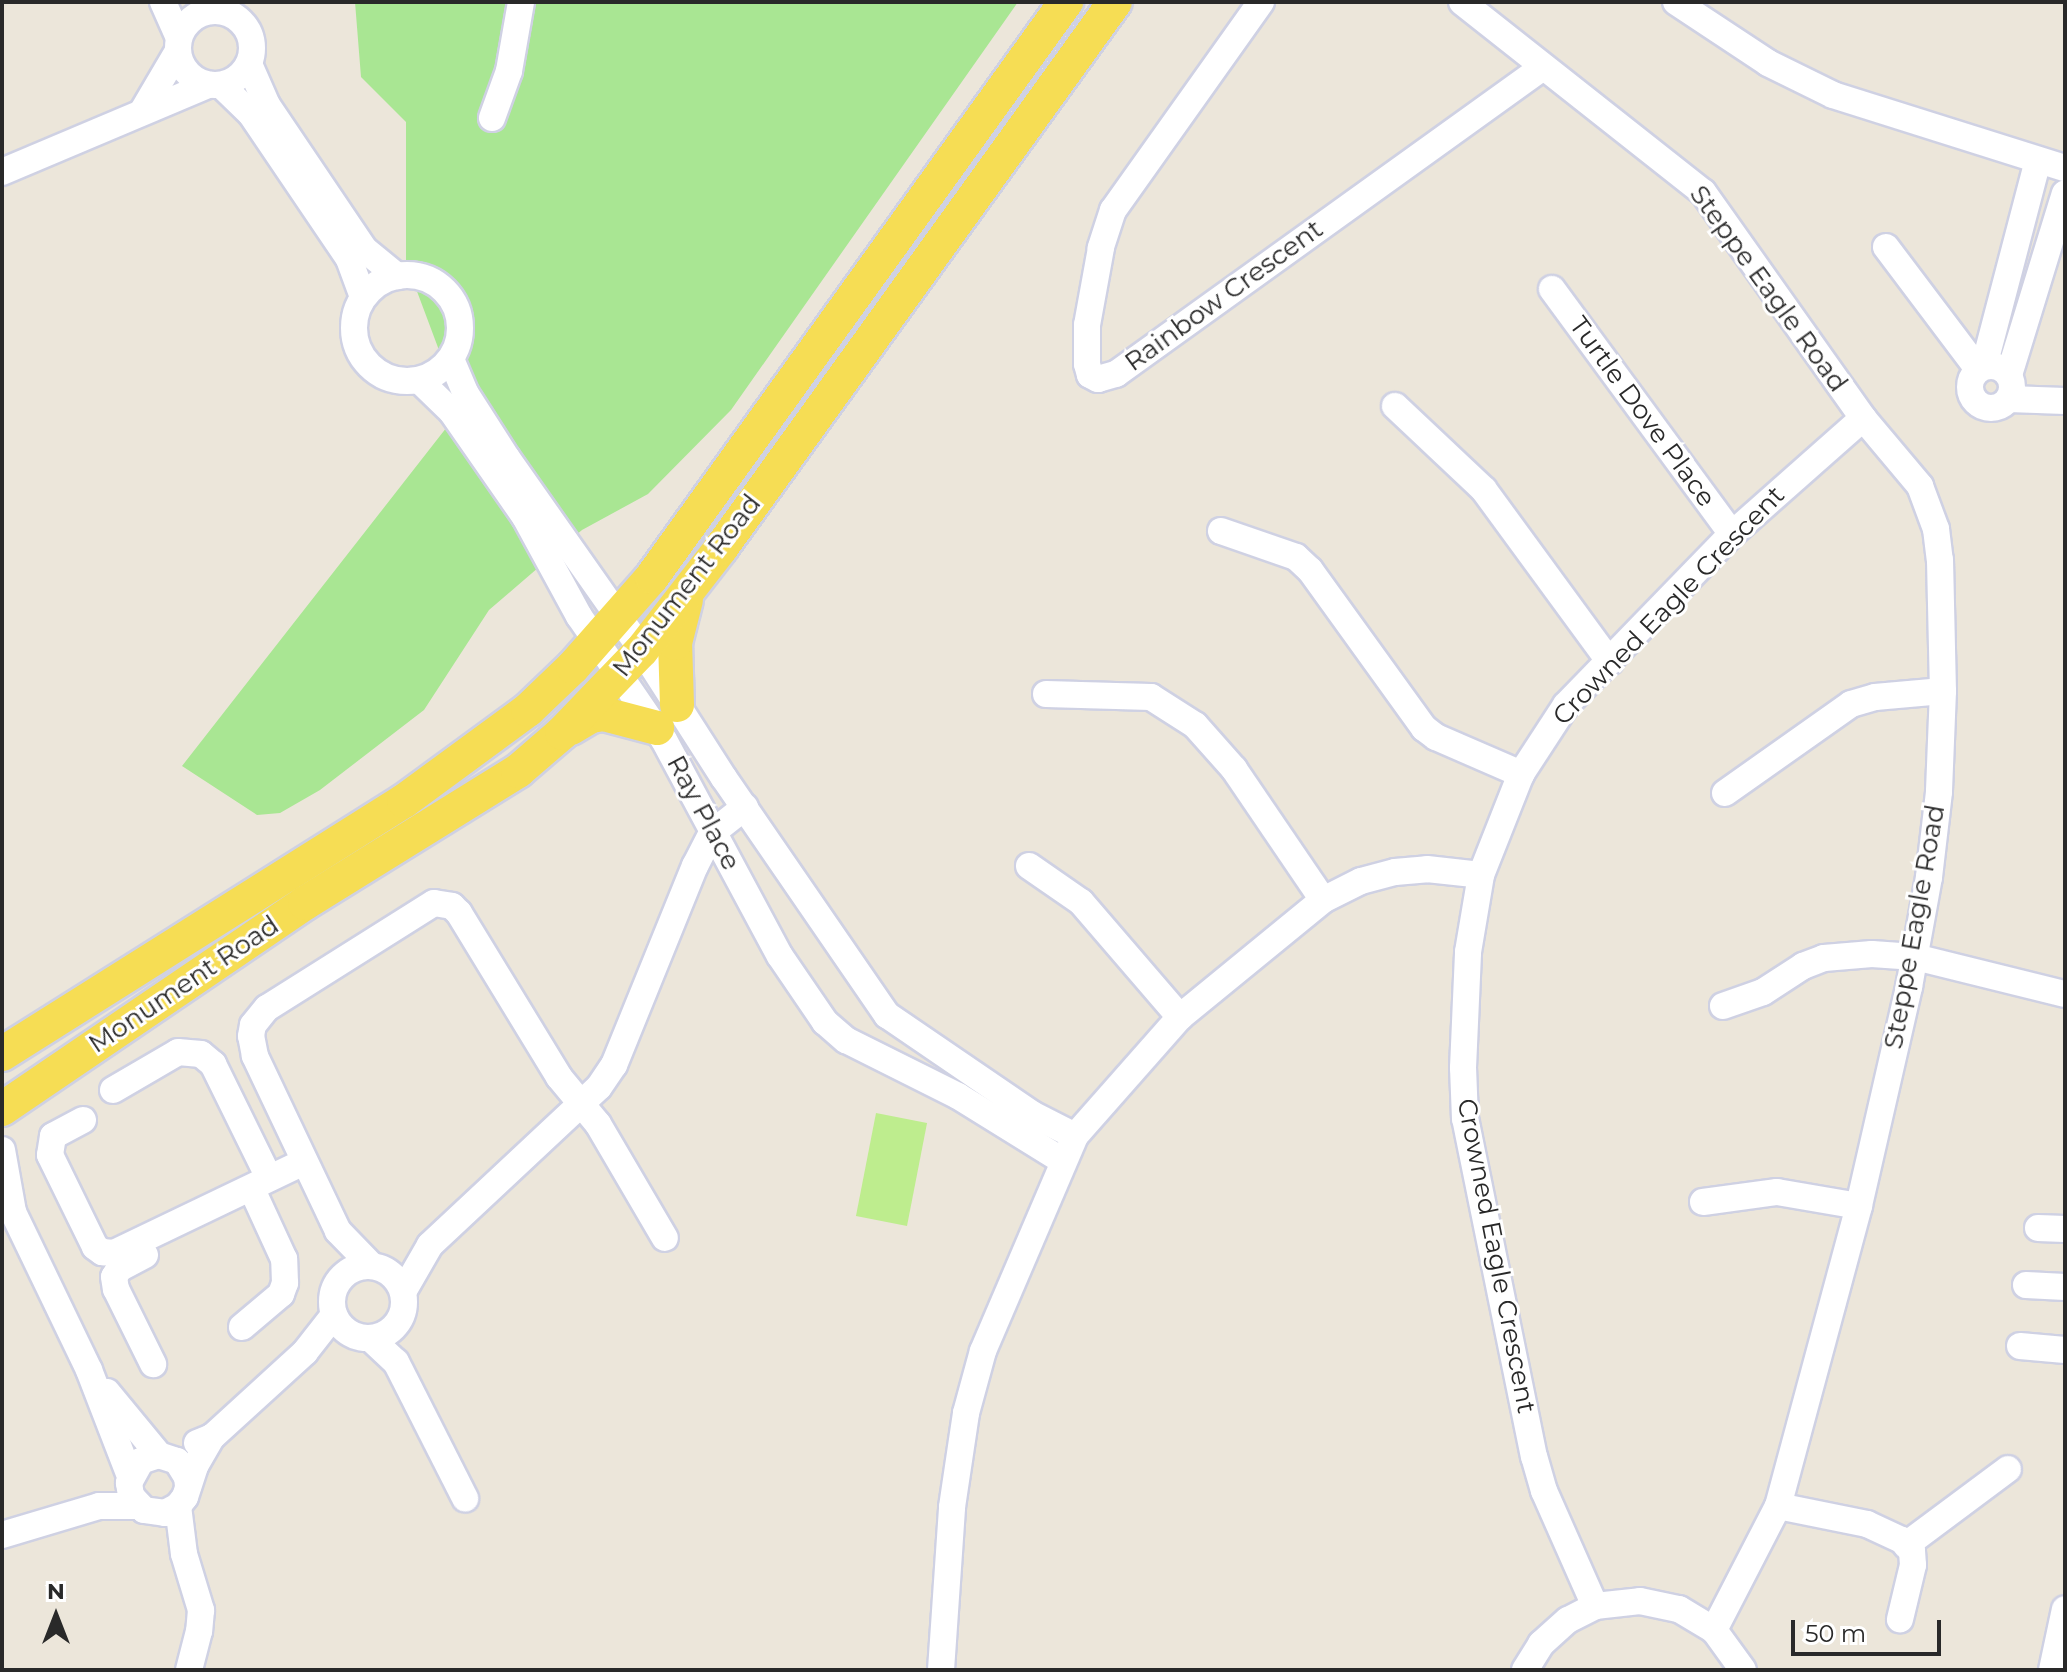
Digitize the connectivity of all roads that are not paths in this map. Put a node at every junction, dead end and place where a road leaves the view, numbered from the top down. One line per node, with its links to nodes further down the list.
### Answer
1 (163, 2): 9 (street)
2 (521, 2): 14 (street)
3 (1066, 2): 33 (main road, Monument Road)
4 (1115, 2): 32 (main road, Monument Road)
5 (1261, 2): 11 (street, Rainbow Crescent)
6 (1462, 2): 11 (street, Steppe Eagle Road)
7 (1676, 2): 15 (street)
8 (211, 7): 9 (street); 10 (street)
9 (178, 44): 12 (street); 13 (street)
10 (249, 64): 12 (street); 20 (street)
11 (1543, 67): 29 (street, Steppe Eagle Road)
12 (214, 85): 13 (street); 22 (street)
13 (142, 112): 17 (street)
14 (492, 118)
15 (2038, 160): 16 (street); 24 (street)
16 (2065, 168)
17 (2, 172)
18 (2065, 193): 26 (street)
19 (1886, 247): 24 (street)
20 (397, 276): 22 (street); 23 (street)
21 (1552, 289): 31 (street, Turtle Dove Place)
22 (363, 297): 25 (street)
23 (451, 359): 25 (street); 33 (street, Ray Place)
24 (1981, 368): 26 (street); 26 (street)
25 (419, 380): 34 (street, Ray Place)
26 (2009, 387): 27 (street)
27 (2065, 401)
28 (1395, 406): 36 (street)
29 (1863, 418): 31 (street, Crowned Eagle Crescent); 37 (street, Steppe Eagle Road)
30 (1221, 531): 41 (street)
31 (1732, 534): 36 (street, Crowned Eagle Crescent)
32 (691, 585): 35 (main road, Monument Road); 39 (main road)
33 (618, 617): 34 (main road, Monument Road); 35 (street, Ray Place)
34 (596, 644): 35 (street, Ray Place); 54 (main road, Monument Road)
35 (630, 662): 39 (street, Ray Place); 40 (main road, Monument Road)
36 (1610, 662): 41 (street, Crowned Eagle Crescent)
37 (1943, 691): 42 (street); 48 (street, Steppe Eagle Road)
38 (1046, 694): 47 (street)
39 (667, 716): 40 (main road); 43 (street, Ray Place); 44 (street, Ray Place)
40 (562, 733): 58 (main road, Monument Road)
41 (1521, 774): 46 (street, Crowned Eagle Crescent)
42 (1725, 793)
43 (745, 807): 44 (street); 51 (street, Ray Place)
44 (712, 833): 53 (street, Ray Place); 57 (street)
45 (1029, 866): 52 (street)
46 (1481, 875): 47 (street); 96 (street, Crowned Eagle Crescent)
47 (1323, 900): 52 (street)
48 (1915, 957): 49 (street); 50 (street); 67 (street, Steppe Eagle Road)
49 (2065, 994)
50 (1723, 1006)
51 (887, 1015): 53 (street); 56 (street, Ray Place)
52 (1180, 1017): 60 (street)
53 (856, 1045): 56 (street, Ray Place)
54 (2, 1054)
55 (113, 1090): 64 (street)
56 (990, 1101): 60 (street, Ray Place); 62 (street, Ray Place)
57 (579, 1104): 63 (street); 71 (street); 72 (street)
58 (2, 1109)
59 (83, 1120): 64 (street)
60 (1075, 1136): 62 (street)
61 (2, 1150): 66 (street)
62 (1063, 1161): 102 (street)
63 (306, 1166): 64 (street); 70 (street)
64 (263, 1188): 79 (street); 84 (street)
65 (1703, 1202): 67 (street)
66 (8, 1205): 85 (street)
67 (1859, 1206): 92 (street, Steppe Eagle Road)
68 (2038, 1228): 69 (street)
69 (2065, 1229)
70 (338, 1231): 73 (street); 74 (street)
71 (665, 1238)
72 (430, 1245): 73 (street); 77 (street)
73 (377, 1268): 74 (street); 77 (street)
74 (343, 1276): 80 (street)
75 (2026, 1285): 76 (street)
76 (2065, 1287)
77 (403, 1292): 78 (street)
78 (397, 1323): 80 (street); 83 (street)
79 (242, 1327)
80 (351, 1328): 83 (street); 86 (street)
81 (2020, 1346): 82 (street)
82 (2065, 1350)
83 (396, 1362): 91 (street)
84 (153, 1364)
85 (89, 1370): 87 (street); 89 (street)
86 (212, 1437): 87 (street); 90 (street)
87 (164, 1456): 89 (street); 90 (street)
88 (2008, 1469): 94 (street)
89 (137, 1494): 90 (street); 93 (street); 95 (street)
90 (183, 1496): 95 (street)
91 (465, 1498)
92 (1778, 1506): 94 (street); 99 (street, Steppe Eagle Road)
93 (2, 1535)
94 (1906, 1545): 98 (street)
95 (184, 1554): 101 (street)
96 (1595, 1606): 99 (street); 103 (street)
97 (2065, 1609): 100 (street)
98 (1900, 1619)
99 (1714, 1630): 104 (street)
100 (2054, 1667)
101 (189, 1670)
102 (941, 1670)
103 (1525, 1670)
104 (1743, 1670)

